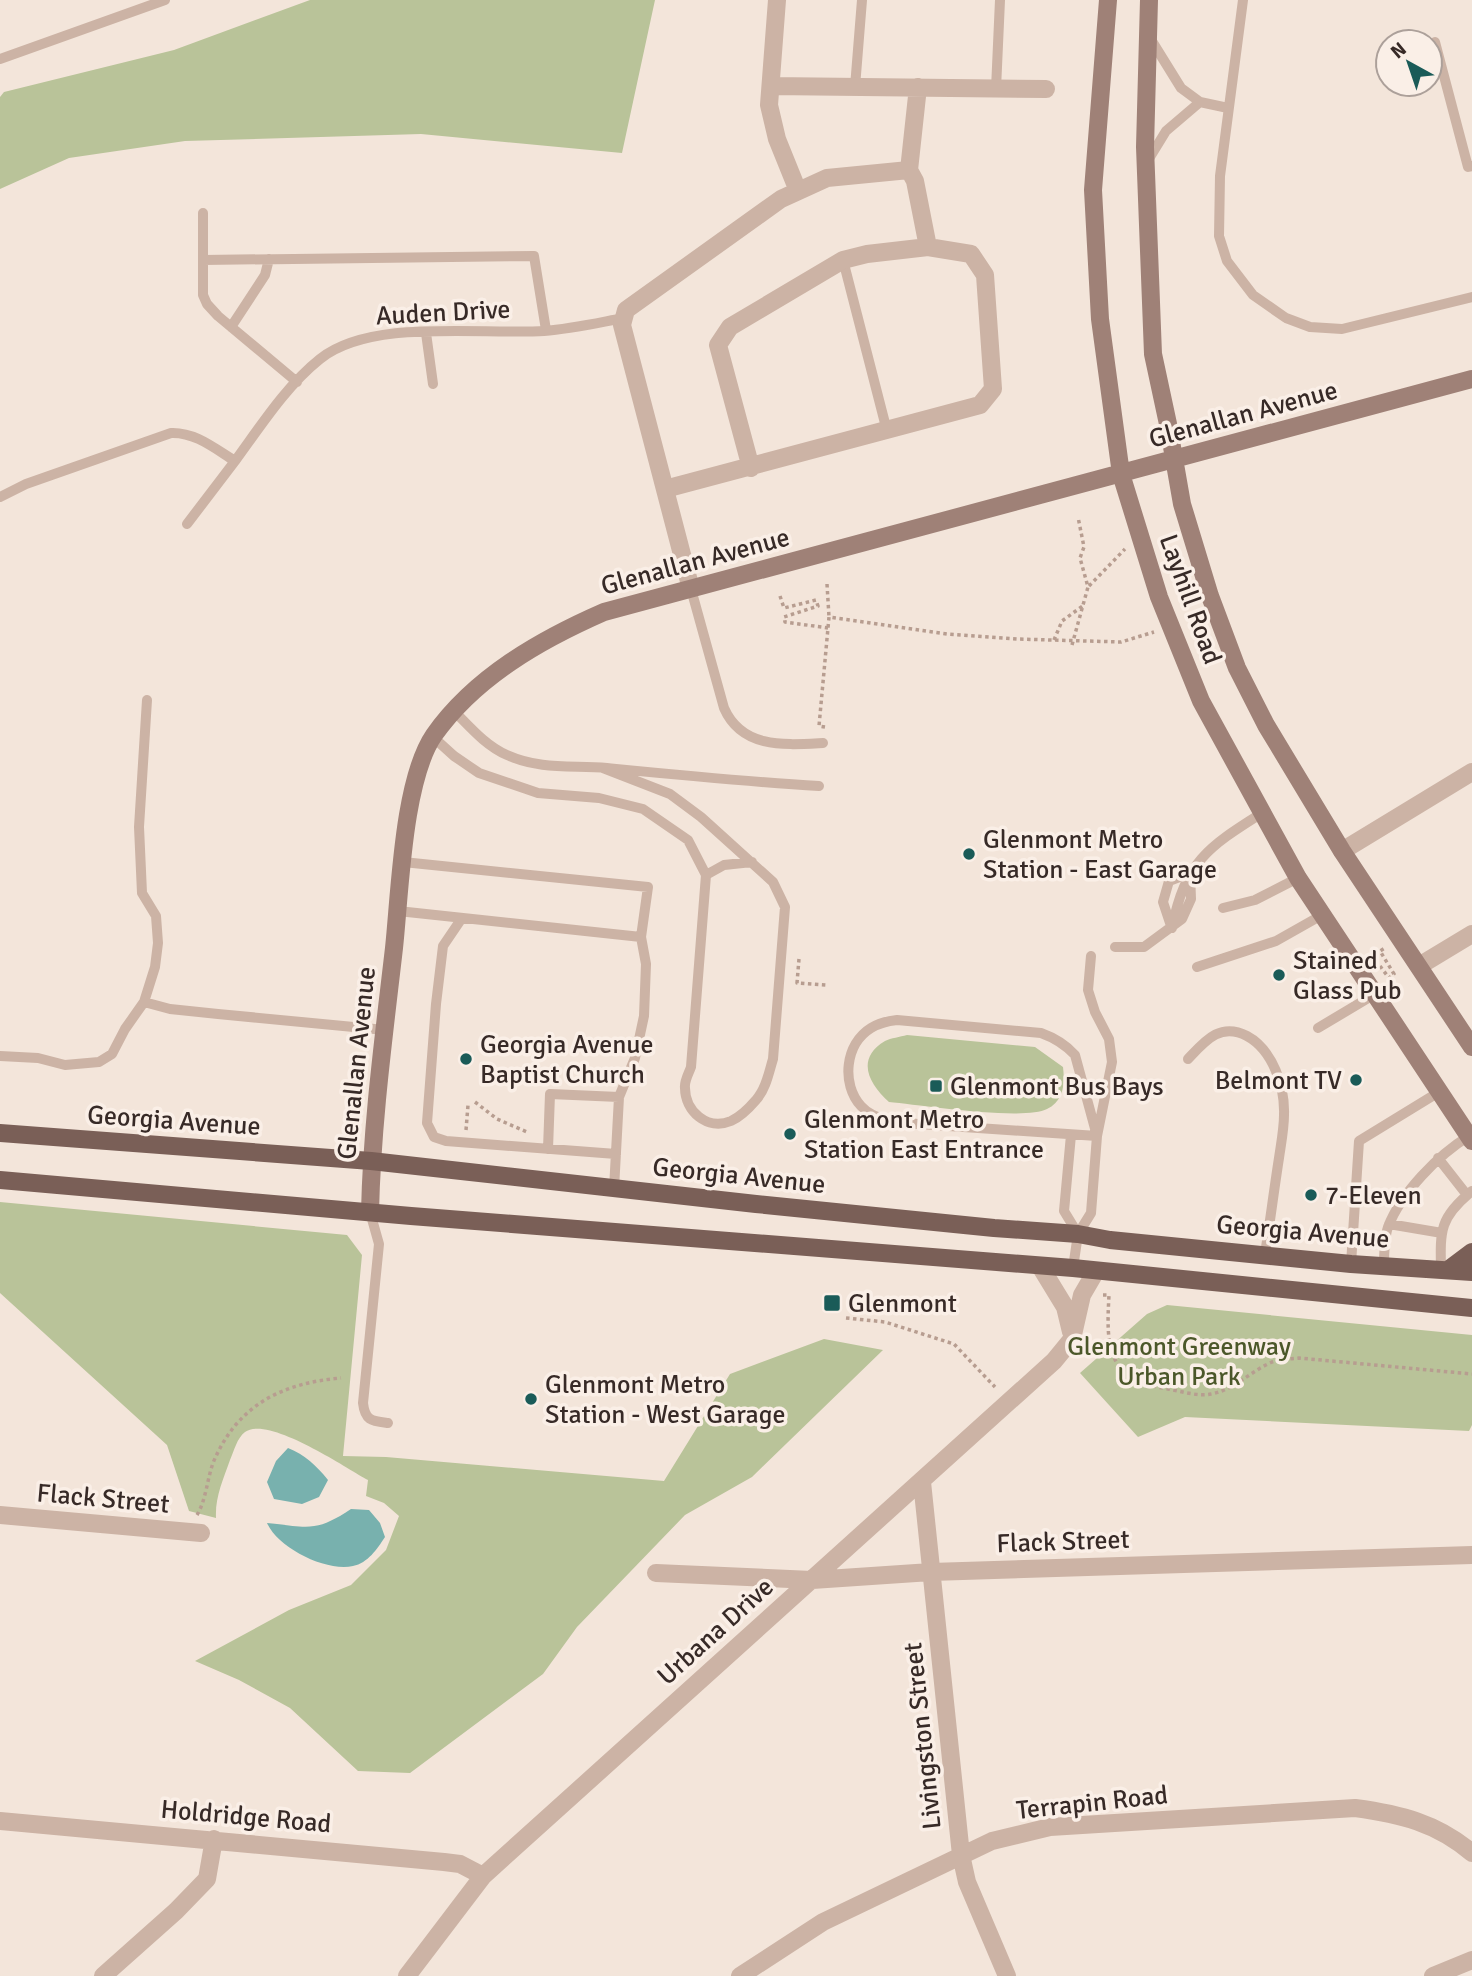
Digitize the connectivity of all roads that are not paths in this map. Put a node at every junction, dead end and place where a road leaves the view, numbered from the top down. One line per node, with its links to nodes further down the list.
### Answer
1 (165, 0): 9 (lane)
2 (777, 0): 11 (street)
3 (862, 0): 12 (lane)
4 (1000, 0): 14 (lane)
5 (1108, 0): 39 (main road, Layhill Road)
6 (1149, 0): 8 (main road, Layhill Road)
7 (1243, 0): 17 (lane)
8 (1148, 36): 16 (lane); 18 (main road, Layhill Road)
9 (0, 59)
10 (1444, 78): 19 (lane)
11 (771, 86): 12 (street); 21 (street)
12 (855, 87): 13 (street)
13 (918, 88): 14 (street); 20 (street)
14 (996, 89): 15 (street)
15 (1046, 89)
16 (1200, 102): 17 (lane); 18 (lane)
17 (1228, 108): 27 (lane)
18 (1146, 164): 36 (main road, Layhill Road)
19 (1472, 166)
20 (909, 170): 21 (street); 23 (street)
21 (799, 191): 28 (street)
22 (203, 213): 25 (lane)
23 (928, 247): 26 (street); 35 (street)
24 (269, 259): 25 (lane); 29 (lane); 30 (lane)
25 (203, 260): 29 (lane)
26 (843, 260): 35 (lane); 38 (street)
27 (1472, 297)
28 (624, 318): 30 (lane, Auden Drive); 40 (street)
29 (231, 327): 33 (lane)
30 (546, 330): 31 (lane, Auden Drive)
31 (426, 333): 33 (lane, Auden Drive); 34 (lane)
32 (1472, 379): 36 (main road, Glenallan Avenue)
33 (297, 382): 37 (lane, Auden Drive)
34 (433, 384)
35 (887, 431): 38 (street)
36 (1174, 460): 39 (main road, Glenallan Avenue); 52 (main road, Layhill Road)
37 (234, 461): 41 (lane); 42 (lane, Auden Drive)
38 (751, 468): 40 (street)
39 (1121, 474): 43 (main road, Glenallan Avenue); 51 (main road, Layhill Road)
40 (665, 489): 43 (street)
41 (0, 497)
42 (187, 524)
43 (691, 589): 45 (main road, Glenallan Avenue); 47 (lane)
44 (147, 700): 70 (lane)
45 (454, 711): 46 (main road, Glenallan Avenue); 48 (lane)
46 (433, 737): 53 (main road, Glenallan Avenue); 56 (lane)
47 (823, 743)
48 (603, 768): 50 (lane); 54 (lane)
49 (1472, 772): 52 (street)
50 (820, 786)
51 (1262, 813): 55 (lane); 57 (main road, Layhill Road)
52 (1342, 851): 67 (main road, Layhill Road)
53 (403, 862): 59 (main road, Glenallan Avenue); 64 (lane)
54 (752, 862): 56 (lane); 56 (lane)
55 (1190, 873): 62 (lane); 62 (lane)
56 (706, 875)
57 (1298, 878): 58 (lane); 60 (main road, Layhill Road)
58 (1223, 908)
59 (398, 911): 61 (lane); 72 (main road, Glenallan Avenue)
60 (1322, 915): 68 (lane); 69 (main road, Layhill Road)
61 (462, 918): 64 (lane); 82 (lane)
62 (1172, 928): 65 (lane)
63 (1472, 934): 67 (street)
64 (641, 937): 77 (lane)
65 (1115, 947)
66 (1091, 956): 80 (lane)
67 (1419, 966): 73 (main road, Layhill Road)
68 (1197, 967)
69 (1375, 994): 71 (lane); 76 (main road, Layhill Road)
70 (144, 1002): 72 (lane); 74 (lane)
71 (1318, 1028)
72 (385, 1030): 85 (main road, Glenallan Avenue)
73 (1472, 1046)
74 (0, 1056)
75 (1188, 1059): 94 (lane)
76 (1439, 1092): 81 (main road, Layhill Road); 95 (lane)
77 (619, 1097): 82 (lane); 83 (lane)
78 (0, 1133): 85 (main road, Georgia Avenue)
79 (1071, 1135): 80 (lane); 80 (lane); 92 (lane)
80 (1097, 1136): 92 (lane)
81 (1470, 1139): 84 (lane)
82 (548, 1145): 83 (lane)
83 (616, 1154): 87 (lane)
84 (1438, 1158): 88 (lane); 90 (lane)
85 (371, 1161): 87 (main road, Georgia Avenue); 89 (main road, Glenallan Avenue)
86 (0, 1180): 89 (main road)
87 (614, 1188): 92 (main road, Georgia Avenue)
88 (1470, 1193): 91 (lane)
89 (370, 1212): 96 (main road); 104 (lane)
90 (1390, 1224): 91 (lane); 97 (lane)
91 (1442, 1233): 99 (lane)
92 (1078, 1234): 94 (main road, Georgia Avenue); 98 (lane)
93 (1472, 1252): 99 (main road)
94 (1265, 1254): 95 (main road, Georgia Avenue)
95 (1351, 1264): 97 (main road, Georgia Avenue)
96 (1040, 1266): 98 (main road); 103 (street)
97 (1384, 1266): 99 (main road, Georgia Avenue)
98 (1073, 1268): 100 (main road)
99 (1444, 1270): 101 (main road, Georgia Avenue)
100 (1096, 1271): 102 (main road); 103 (street, Urbana Drive)
101 (1472, 1272)
102 (1472, 1308)
103 (1072, 1339): 105 (street, Urbana Drive)
104 (388, 1423)
105 (922, 1482): 109 (street, Livingston Street); 111 (street, Urbana Drive)
106 (0, 1515): 107 (street, Flack Street)
107 (201, 1533)
108 (1472, 1555): 109 (street, Flack Street)
109 (931, 1572): 111 (street, Flack Street); 115 (street, Livingston Street)
110 (656, 1573): 111 (street, Flack Street)
111 (812, 1580): 116 (street, Urbana Drive)
112 (0, 1821): 113 (street, Holdridge Road)
113 (214, 1839): 116 (street, Holdridge Road); 118 (street)
114 (1472, 1853): 115 (street, Terrapin Road)
115 (961, 1855): 120 (street, Terrapin Road); 121 (street, Livingston Street)
116 (483, 1876): 119 (street, Urbana Drive)
117 (1472, 1960): 122 (street)
118 (103, 1976)
119 (407, 1976)
120 (740, 1976)
121 (1007, 1976)
122 (1433, 1976)

